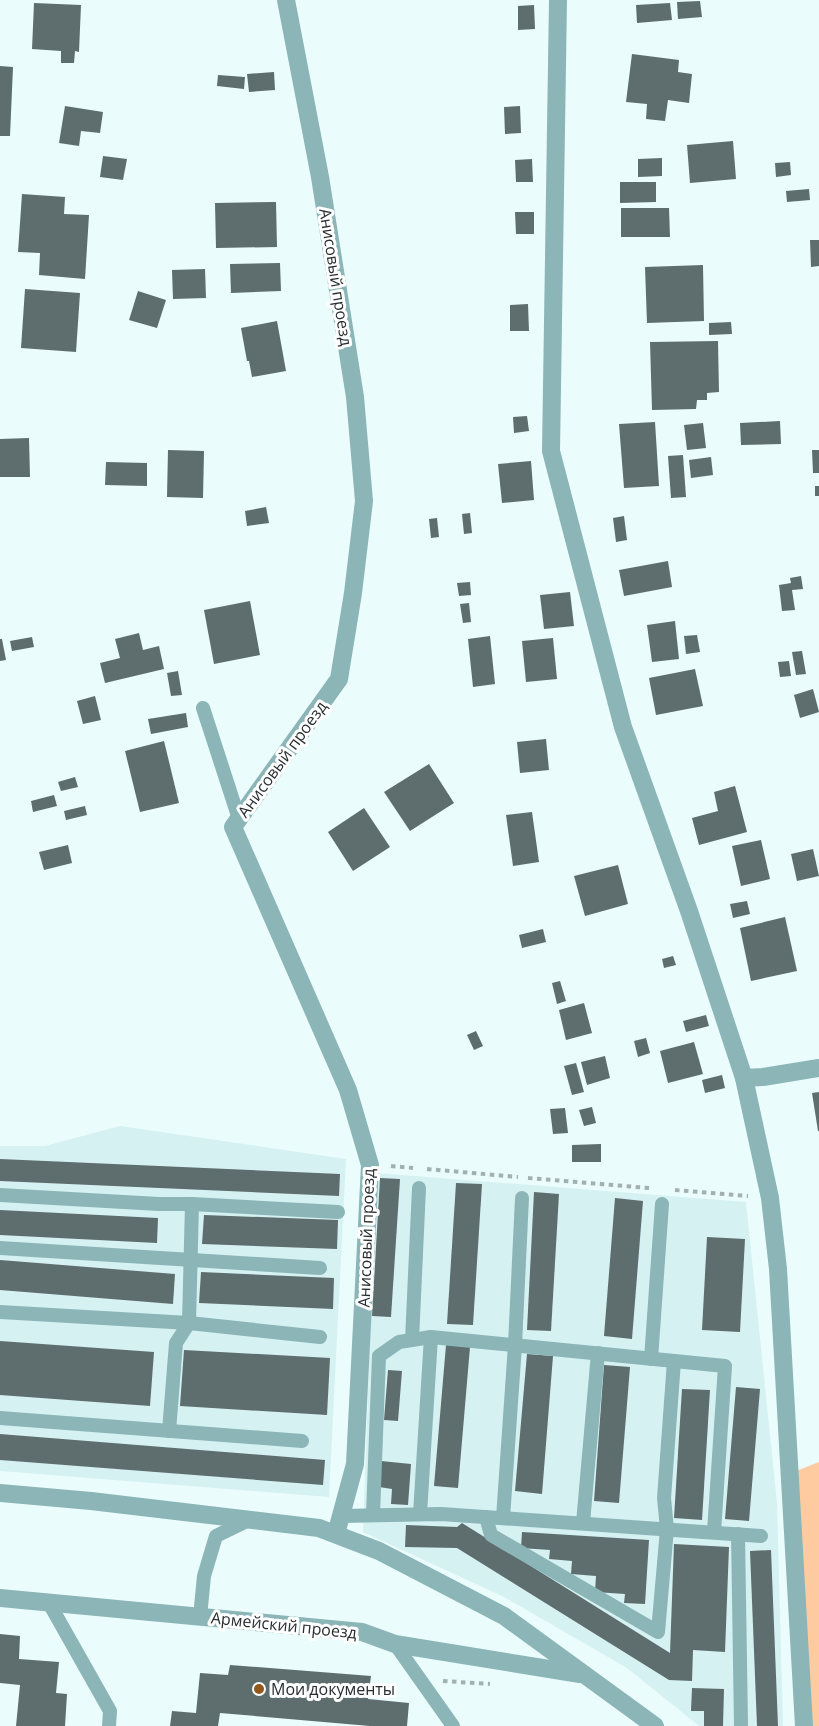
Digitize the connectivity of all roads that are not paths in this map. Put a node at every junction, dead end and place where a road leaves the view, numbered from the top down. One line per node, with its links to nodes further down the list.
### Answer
1 (286, 0): 4 (street, Анисовый проезд)
2 (558, 0): 6 (street)
3 (203, 708): 4 (lane)
4 (239, 819): 31 (street, Анисовый проезд)
5 (819, 1068): 6 (street)
6 (744, 1078): 50 (street)
7 (419, 1188): 20 (lane)
8 (0, 1196): 10 (lane)
9 (522, 1198): 21 (lane)
10 (192, 1204): 12 (lane); 14 (lane)
11 (662, 1204): 23 (lane)
12 (338, 1212)
13 (0, 1248): 14 (lane)
14 (190, 1260): 15 (lane); 17 (lane)
15 (320, 1268)
16 (0, 1312): 17 (lane)
17 (189, 1323): 19 (lane); 26 (lane)
18 (431, 1336): 20 (lane); 21 (lane); 29 (lane)
19 (320, 1337)
20 (412, 1340): 30 (lane)
21 (515, 1345): 22 (lane); 33 (lane)
22 (598, 1353): 23 (lane); 35 (lane)
23 (651, 1359): 24 (lane)
24 (674, 1361): 36 (lane); 37 (lane)
25 (0, 1418): 26 (lane)
26 (169, 1431): 27 (lane)
27 (302, 1442)
28 (0, 1493): 34 (street)
29 (420, 1514): 30 (lane); 32 (lane)
30 (373, 1515): 31 (lane)
31 (341, 1516): 38 (street, Анисовый проезд)
32 (486, 1517): 33 (lane); 36 (lane)
33 (503, 1518): 35 (lane)
34 (251, 1520): 38 (street); 43 (lane)
35 (583, 1523): 36 (lane)
36 (667, 1529): 37 (lane)
37 (714, 1532): 39 (lane)
38 (336, 1534): 45 (street)
39 (738, 1534): 40 (lane); 49 (lane)
40 (761, 1536)
41 (0, 1598): 42 (street, Армейский проезд)
42 (49, 1603): 43 (street, Армейский проезд); 46 (lane)
43 (200, 1617): 44 (street, Армейский проезд)
44 (395, 1644): 45 (street, Армейский проезд); 47 (lane)
45 (586, 1675): 48 (street, Армейский проезд)
46 (109, 1726)
47 (453, 1726)
48 (655, 1726)
49 (741, 1726)
50 (804, 1726)

